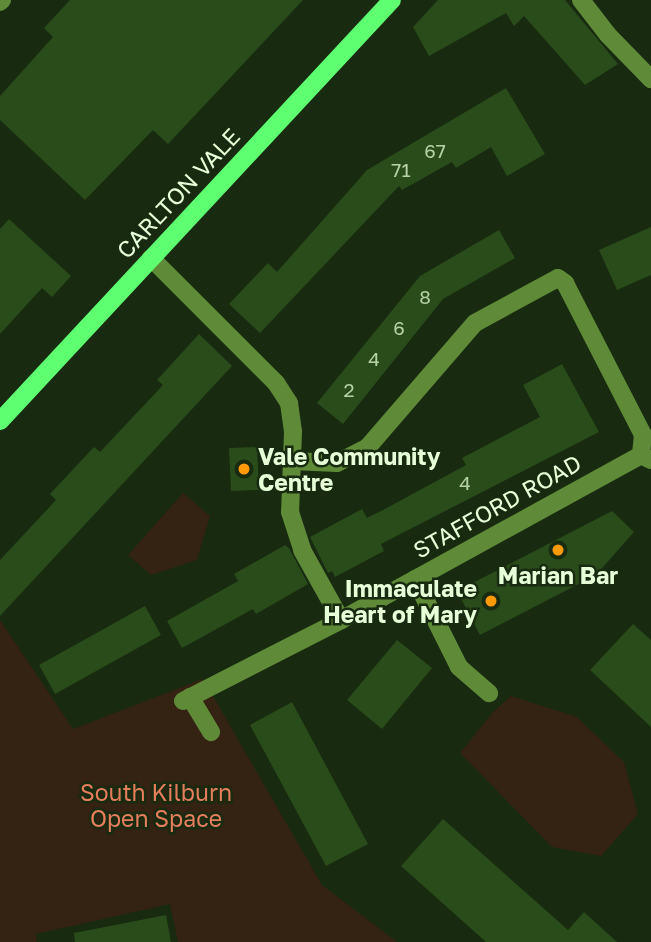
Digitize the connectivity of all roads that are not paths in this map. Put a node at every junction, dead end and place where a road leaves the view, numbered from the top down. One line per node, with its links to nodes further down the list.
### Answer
1 (392, 0): 4 (main road, CARLTON VALE)
2 (581, 0): 3 (street)
3 (651, 79)
4 (151, 258): 5 (main road, CARLTON VALE); 7 (street)
5 (0, 421)
6 (646, 457): 7 (street); 8 (street, STAFFORD ROAD)
7 (292, 461): 9 (street)
8 (415, 579): 9 (street, STAFFORD ROAD); 10 (street)
9 (341, 620): 11 (street, STAFFORD ROAD)
10 (489, 693)
11 (211, 732)

